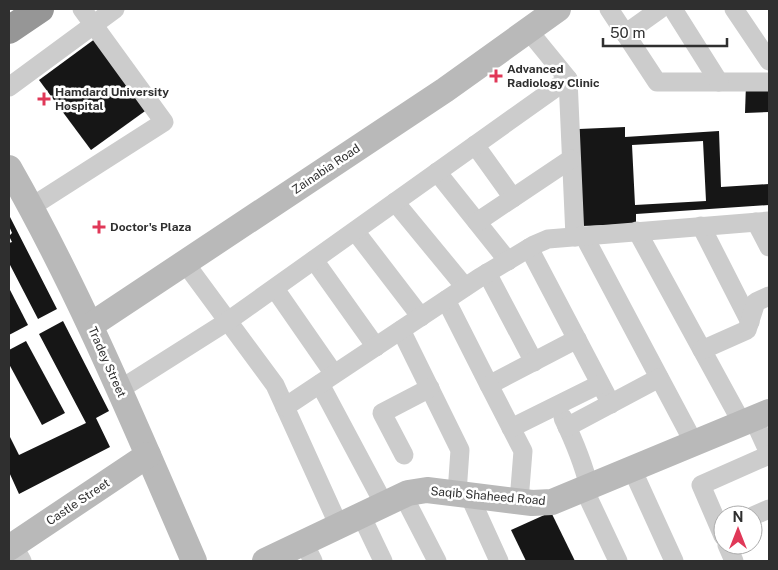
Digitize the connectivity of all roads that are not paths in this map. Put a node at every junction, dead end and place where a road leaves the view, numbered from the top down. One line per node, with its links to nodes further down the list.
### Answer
1 (40, 9): 10 (highway)
2 (82, 9): 9 (street)
3 (115, 9): 9 (street)
4 (558, 9): 11 (street, Zainabia Road)
5 (609, 9): 12 (street)
6 (660, 9): 12 (street)
7 (674, 9): 15 (street)
8 (734, 9): 13 (street)
9 (94, 24): 17 (street); 24 (street)
10 (9, 30)
11 (528, 30): 14 (street); 35 (street, Zainabia Road)
12 (625, 34): 15 (street)
13 (769, 61)
14 (568, 79): 18 (street); 19 (street)
15 (720, 82): 16 (street)
16 (769, 82)
17 (9, 88)
18 (475, 145): 21 (street); 22 (street)
19 (572, 159): 22 (street); 30 (street)
20 (9, 168): 24 (street, Tradey Street)
21 (438, 172): 23 (street); 26 (street)
22 (514, 198): 26 (street)
23 (396, 202): 28 (street); 37 (street)
24 (31, 207): 44 (street, Tradey Street)
25 (763, 221): 27 (street); 31 (street)
26 (478, 222): 34 (street)
27 (701, 226): 29 (street); 43 (street)
28 (355, 231): 33 (street); 41 (street)
29 (637, 232): 30 (street); 48 (street)
30 (580, 237): 32 (street); 50 (street)
31 (769, 247)
32 (529, 248): 34 (street); 46 (street)
33 (314, 260): 38 (street); 47 (street)
34 (508, 260): 36 (street)
35 (186, 263): 42 (street); 44 (street, Zainabia Road)
36 (488, 273): 37 (street); 49 (street)
37 (466, 287): 40 (street)
38 (275, 289): 42 (street); 51 (street)
39 (769, 296): 43 (street)
40 (446, 300): 41 (street); 53 (street)
41 (421, 317): 45 (street)
42 (228, 321): 55 (street); 58 (street)
43 (750, 322): 48 (street)
44 (91, 326): 55 (street, Tradey Street)
45 (401, 330): 47 (street); 54 (street)
46 (577, 339): 49 (street); 52 (street)
47 (376, 347): 51 (street)
48 (702, 350): 59 (street)
49 (534, 362): 53 (street)
50 (660, 378): 56 (street); 62 (street)
51 (327, 379): 58 (street); 69 (street)
52 (600, 384): 56 (street); 57 (street)
53 (490, 385): 61 (street)
54 (430, 388): 65 (street); 68 (street)
55 (120, 390): 64 (street, Tradey Street)
56 (611, 404): 60 (street)
57 (556, 406): 60 (street); 61 (street)
58 (285, 407): 72 (street)
59 (755, 418): 62 (street, Saqib Shaheed Road); 63 (street)
60 (568, 427): 67 (street)
61 (511, 428): 70 (street)
62 (694, 443): 66 (street, Saqib Shaheed Road)
63 (769, 454): 71 (street)
64 (148, 455): 73 (street, Castle Street); 75 (street, Tradey Street)
65 (404, 455)
66 (632, 469): 67 (street, Saqib Shaheed Road); 81 (street)
67 (587, 488): 70 (street, Saqib Shaheed Road); 80 (street)
68 (463, 494): 69 (street, Saqib Shaheed Road); 70 (street, Saqib Shaheed Road); 79 (street)
69 (394, 500): 72 (street, Saqib Shaheed Road); 78 (street)
70 (520, 501)
71 (713, 511)
72 (350, 521): 74 (street, Saqib Shaheed Road); 77 (street)
73 (15, 551)
74 (308, 552): 76 (street, Saqib Shaheed Road)
75 (194, 561)
76 (265, 561)
77 (383, 561)
78 (437, 561)
79 (499, 561)
80 (618, 561)
81 (674, 561)

